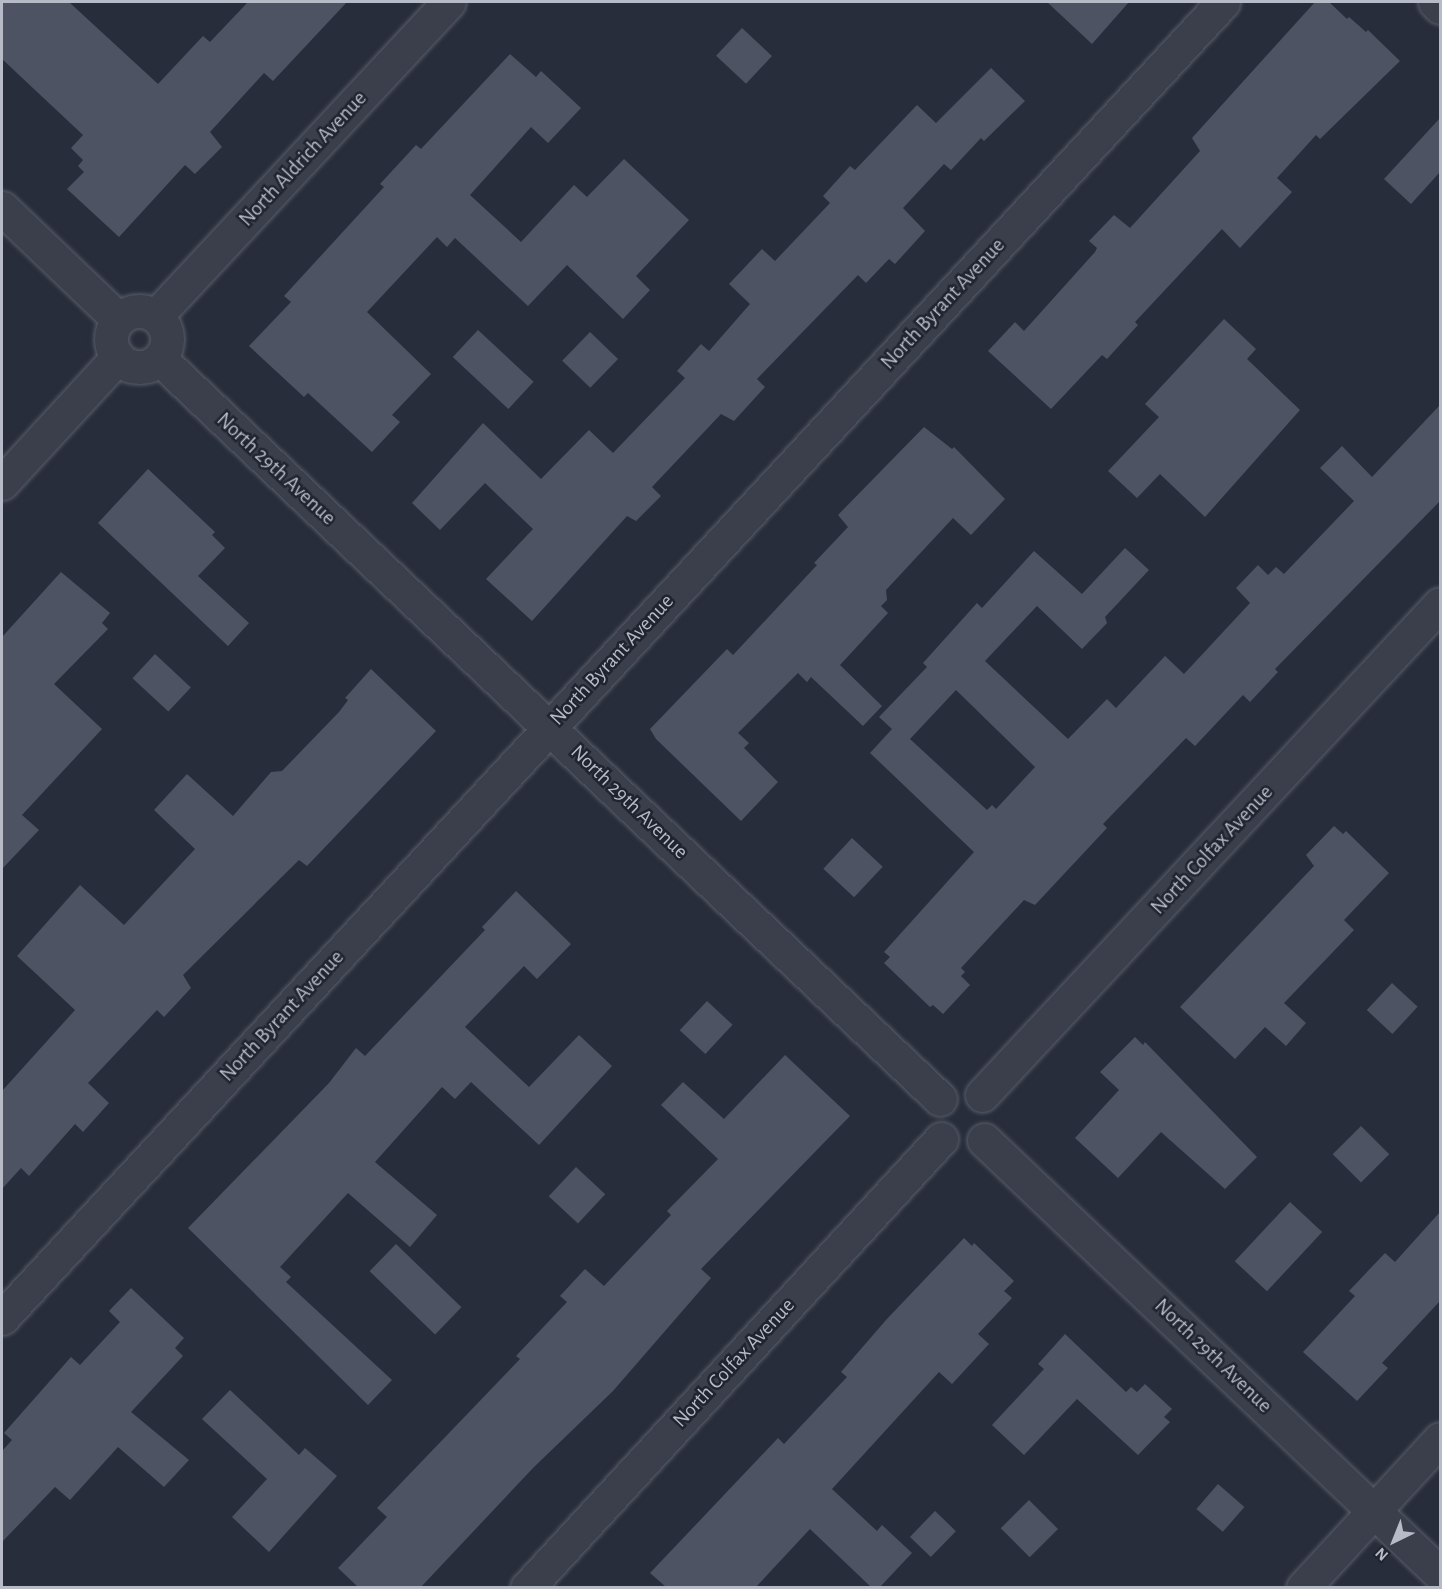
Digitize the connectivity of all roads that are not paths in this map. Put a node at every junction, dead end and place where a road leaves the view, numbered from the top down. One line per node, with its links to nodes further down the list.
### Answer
1 (449, 2): 6 (street, North Aldrich Avenue)
2 (1223, 2): 12 (street, North Byrant Avenue)
3 (1434, 2): 4 (street)
4 (1440, 7)
5 (2, 208): 7 (street)
6 (156, 316): 7 (street); 9 (street)
7 (118, 320): 8 (street)
8 (118, 357): 9 (street); 10 (street)
9 (160, 359): 12 (street, North 29th Avenue)
10 (2, 483)
11 (1440, 604): 13 (street, North Colfax Avenue)
12 (550, 727): 14 (street, North 29th Avenue); 17 (street, North Byrant Avenue)
13 (982, 1095): 14 (street); 16 (street)
14 (940, 1099): 15 (street)
15 (941, 1139): 16 (street); 21 (street, North Colfax Avenue)
16 (984, 1140): 19 (street, North 29th Avenue)
17 (2, 1318)
18 (1440, 1438): 19 (street)
19 (1374, 1511): 20 (street, North 29th Avenue); 22 (street)
20 (1440, 1574)
21 (527, 1587)
22 (1303, 1587)

